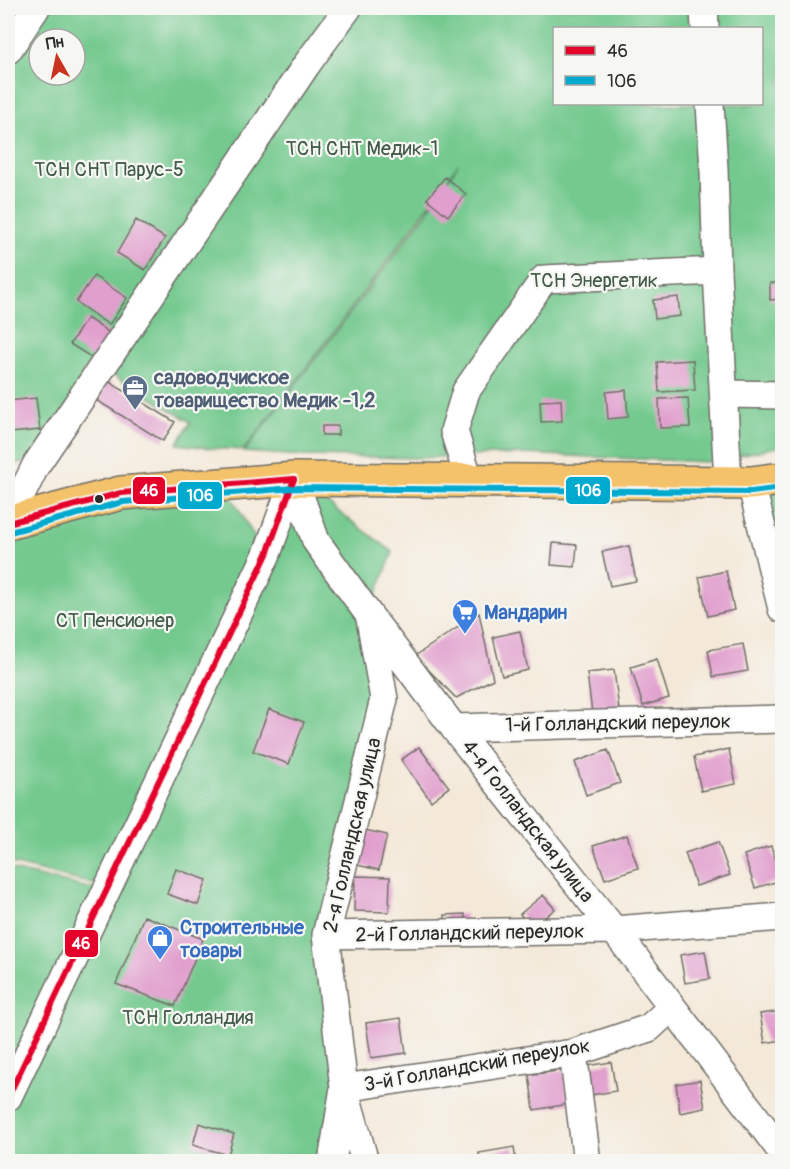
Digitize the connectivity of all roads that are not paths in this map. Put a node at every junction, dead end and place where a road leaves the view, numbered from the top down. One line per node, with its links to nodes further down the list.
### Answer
1 (36, 8): 5 (street)
2 (348, 8): 10 (street)
3 (704, 8): 4 (street)
4 (705, 27)
5 (8, 50)
6 (710, 105): 7 (street)
7 (717, 271): 8 (street); 13 (street)
8 (724, 394): 9 (street); 14 (street)
9 (783, 395)
10 (36, 465): 11 (street); 15 (street)
11 (8, 472)
12 (294, 479): 13 (main road); 15 (main road); 17 (street, 4-я Голландская улица); 26 (street)
13 (469, 480): 14 (main road)
14 (754, 481): 16 (street)
15 (8, 523)
16 (783, 609)
17 (369, 615): 19 (street, 4-я Голландская улица); 22 (street, 2-я Голландская улица)
18 (783, 719): 19 (street, 1-й Голландский переулок)
19 (454, 728): 21 (street, 4-я Голландская улица)
20 (783, 917): 21 (street, 2-й Голландский переулок)
21 (614, 930): 22 (street, 2-й Голландский переулок); 23 (street, 4-я Голландская улица)
22 (326, 935): 25 (street, 2-я Голландская улица)
23 (672, 1007): 24 (street, 3-й Голландский переулок); 27 (street, 4-я Голландская улица)
24 (573, 1053): 25 (street, 3-й Голландский переулок); 30 (street)
25 (344, 1088): 28 (street); 29 (street, 2-я Голландская улица)
26 (8, 1097)
27 (783, 1152)
28 (332, 1161)
29 (365, 1161)
30 (587, 1161)

